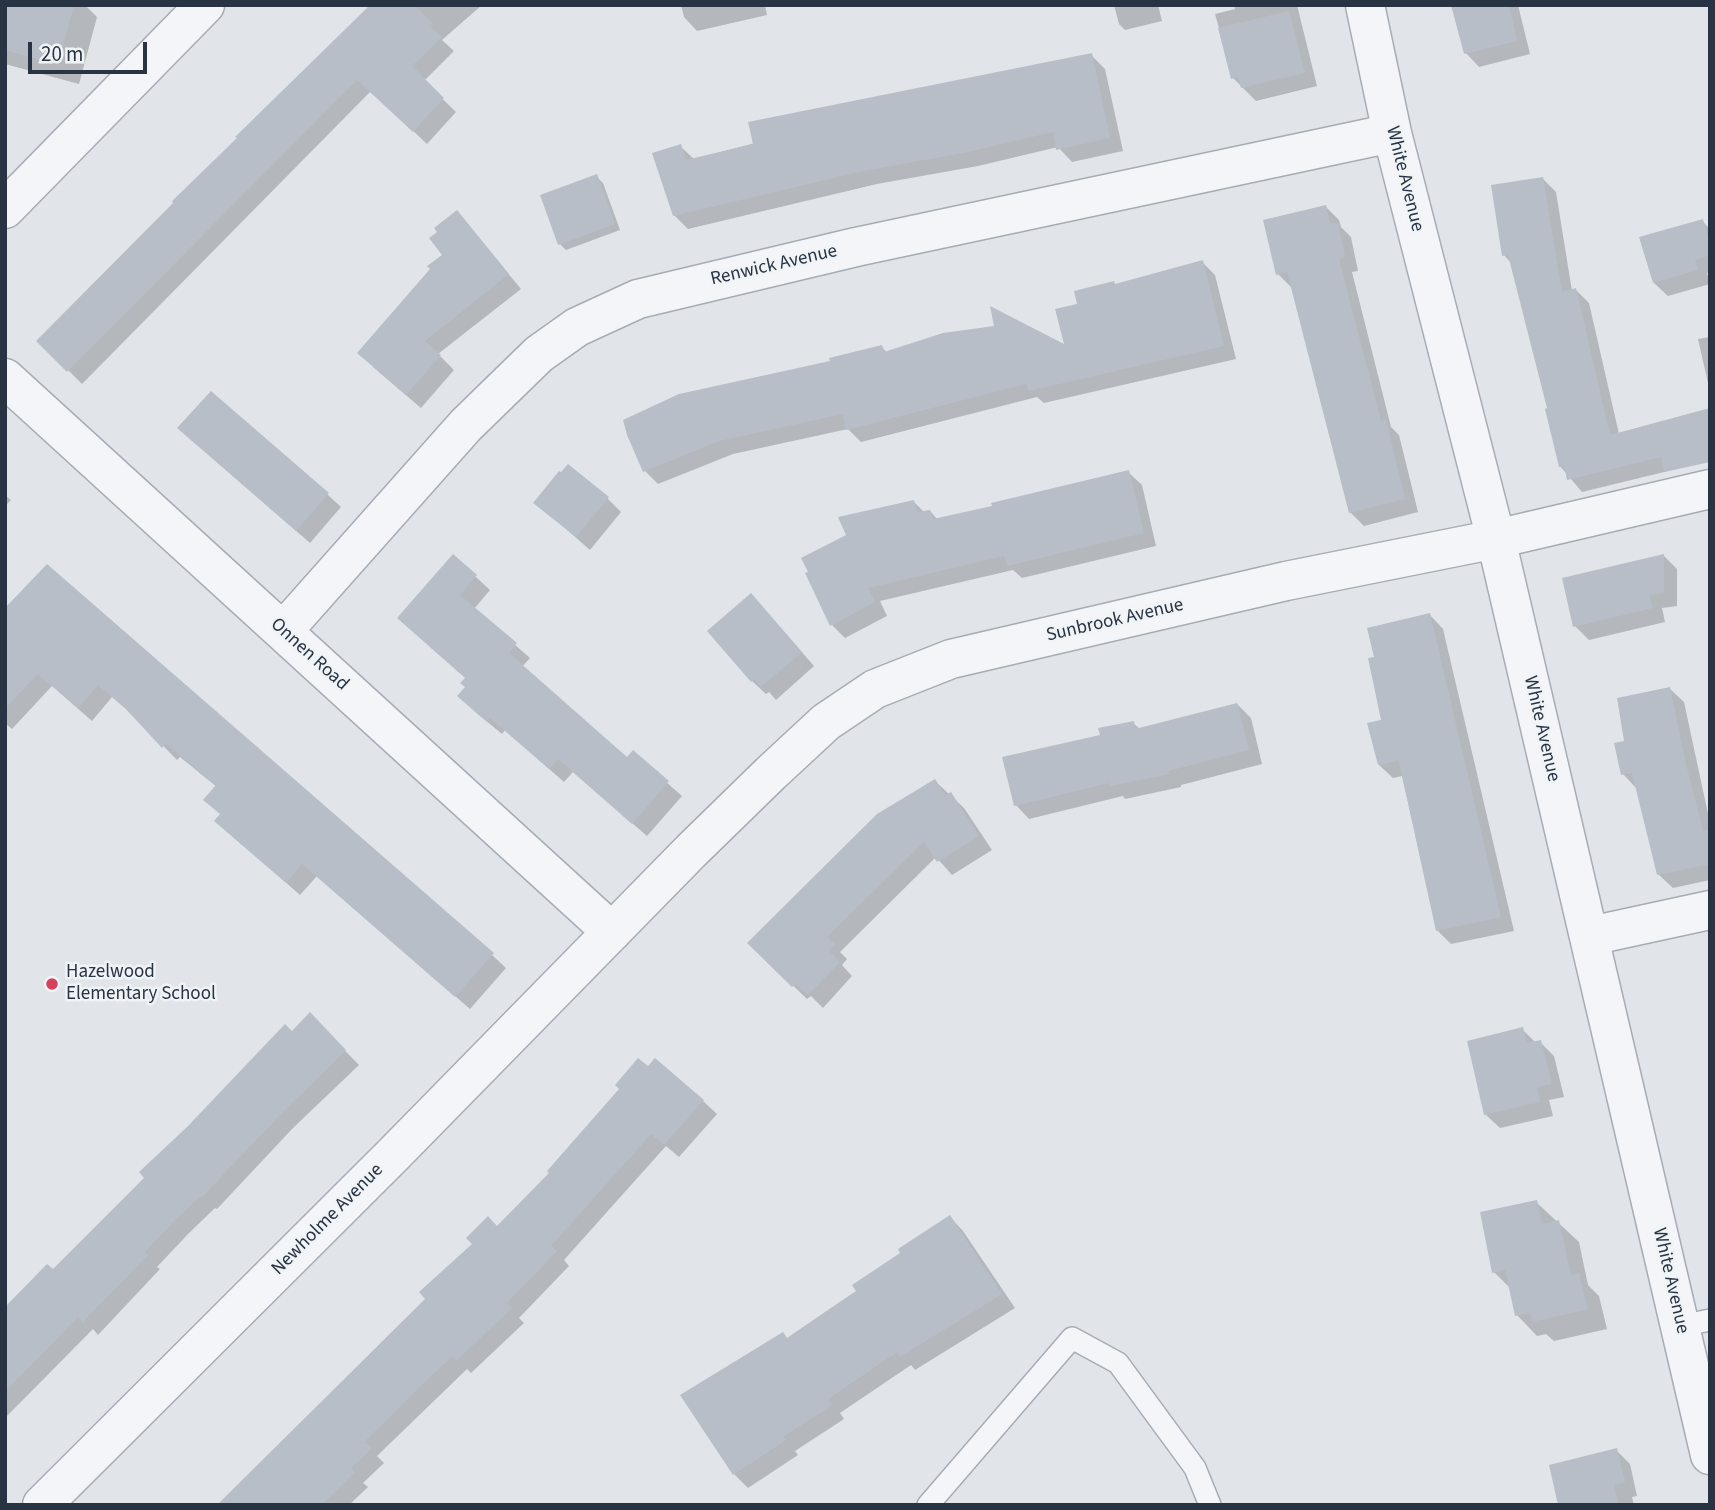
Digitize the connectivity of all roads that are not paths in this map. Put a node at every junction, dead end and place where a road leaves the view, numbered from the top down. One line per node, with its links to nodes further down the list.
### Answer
1 (205, 5): 4 (street)
2 (1365, 5): 3 (street, White Avenue)
3 (1392, 133): 7 (street, White Avenue); 8 (street, Renwick Avenue)
4 (5, 209)
5 (5, 378): 8 (street, Onnen Road)
6 (1710, 489): 7 (street, Sunbrook Avenue)
7 (1496, 539): 10 (street, Sunbrook Avenue); 11 (street, White Avenue)
8 (283, 631): 10 (street, Onnen Road)
9 (1710, 910): 11 (street)
10 (612, 932): 14 (street, Newholme Avenue)
11 (1590, 936): 12 (street, White Avenue)
12 (1695, 1323): 13 (street, White Avenue)
13 (1710, 1455)
14 (42, 1505)
15 (928, 1505): 16 (lane)
16 (1210, 1505)

